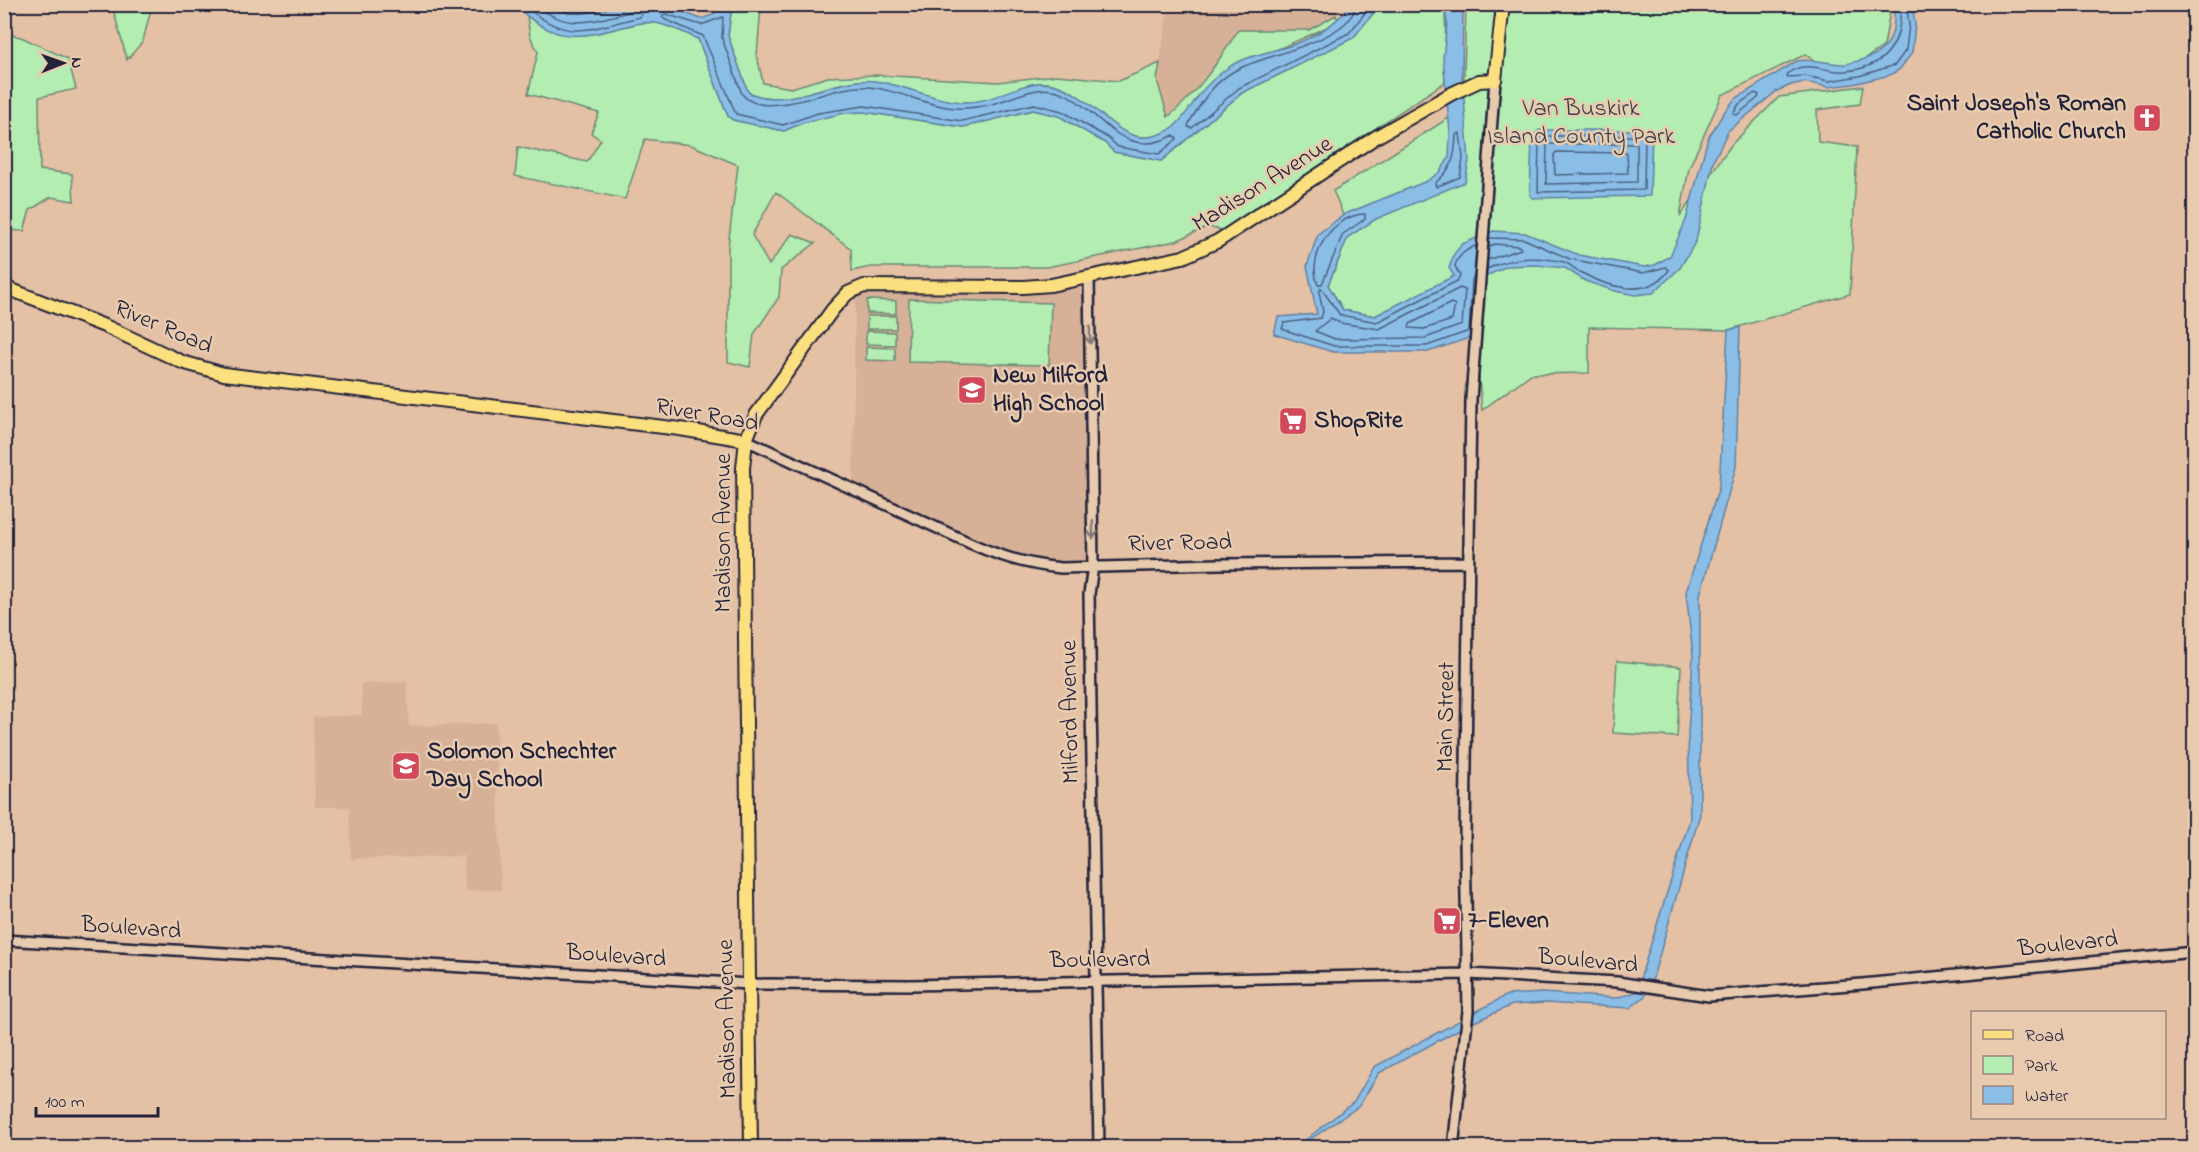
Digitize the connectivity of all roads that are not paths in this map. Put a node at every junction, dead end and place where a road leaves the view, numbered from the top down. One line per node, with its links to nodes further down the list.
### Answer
1 (1503, 4): 2 (main road)
2 (1495, 80): 3 (main road, Madison Avenue); 6 (street, Main Street)
3 (1089, 276): 5 (main road, Madison Avenue); 7 (street, Milford Avenue, one-way to 7)
4 (4, 287): 5 (main road, River Road)
5 (746, 440): 7 (street, River Road); 12 (main road, Madison Avenue)
6 (1468, 562): 7 (street, River Road); 10 (street, Main Street)
7 (1093, 566): 11 (street, Milford Avenue)
8 (4, 940): 12 (street, Boulevard)
9 (2194, 952): 10 (street, Boulevard)
10 (1468, 974): 11 (street, Boulevard); 15 (street, Main Street)
11 (1095, 981): 12 (street, Boulevard); 14 (street, Milford Avenue)
12 (749, 984): 13 (main road, Madison Avenue)
13 (751, 1148)
14 (1099, 1148)
15 (1453, 1148)

